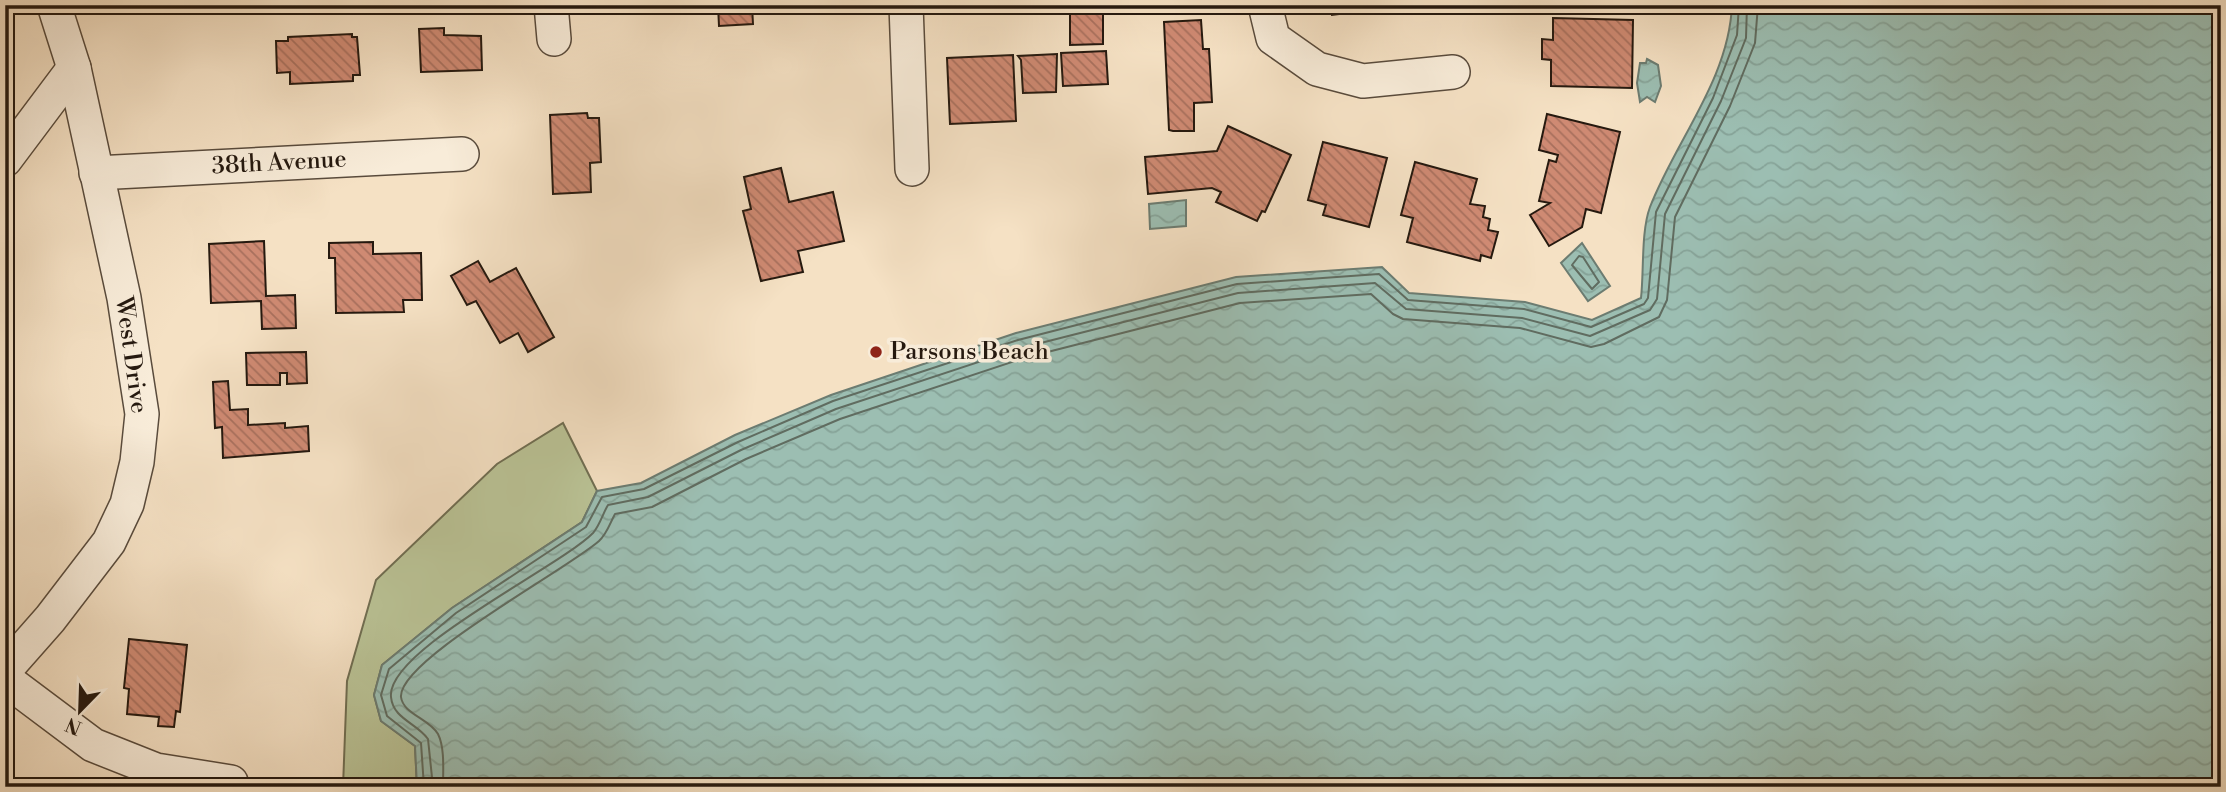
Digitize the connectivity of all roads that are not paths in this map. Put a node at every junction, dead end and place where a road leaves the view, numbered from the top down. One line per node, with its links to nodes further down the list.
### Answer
1 (54, 5): 6 (street, West Drive)
2 (551, 5): 5 (street)
3 (906, 5): 10 (street)
4 (1265, 5): 7 (street)
5 (554, 38)
6 (74, 68): 9 (street); 11 (street, West Drive)
7 (1453, 72)
8 (462, 154): 11 (street, 38th Avenue)
9 (5, 160)
10 (912, 169)
11 (96, 173): 12 (street, West Drive)
12 (5, 670)
13 (5, 679): 14 (street)
14 (231, 782)

